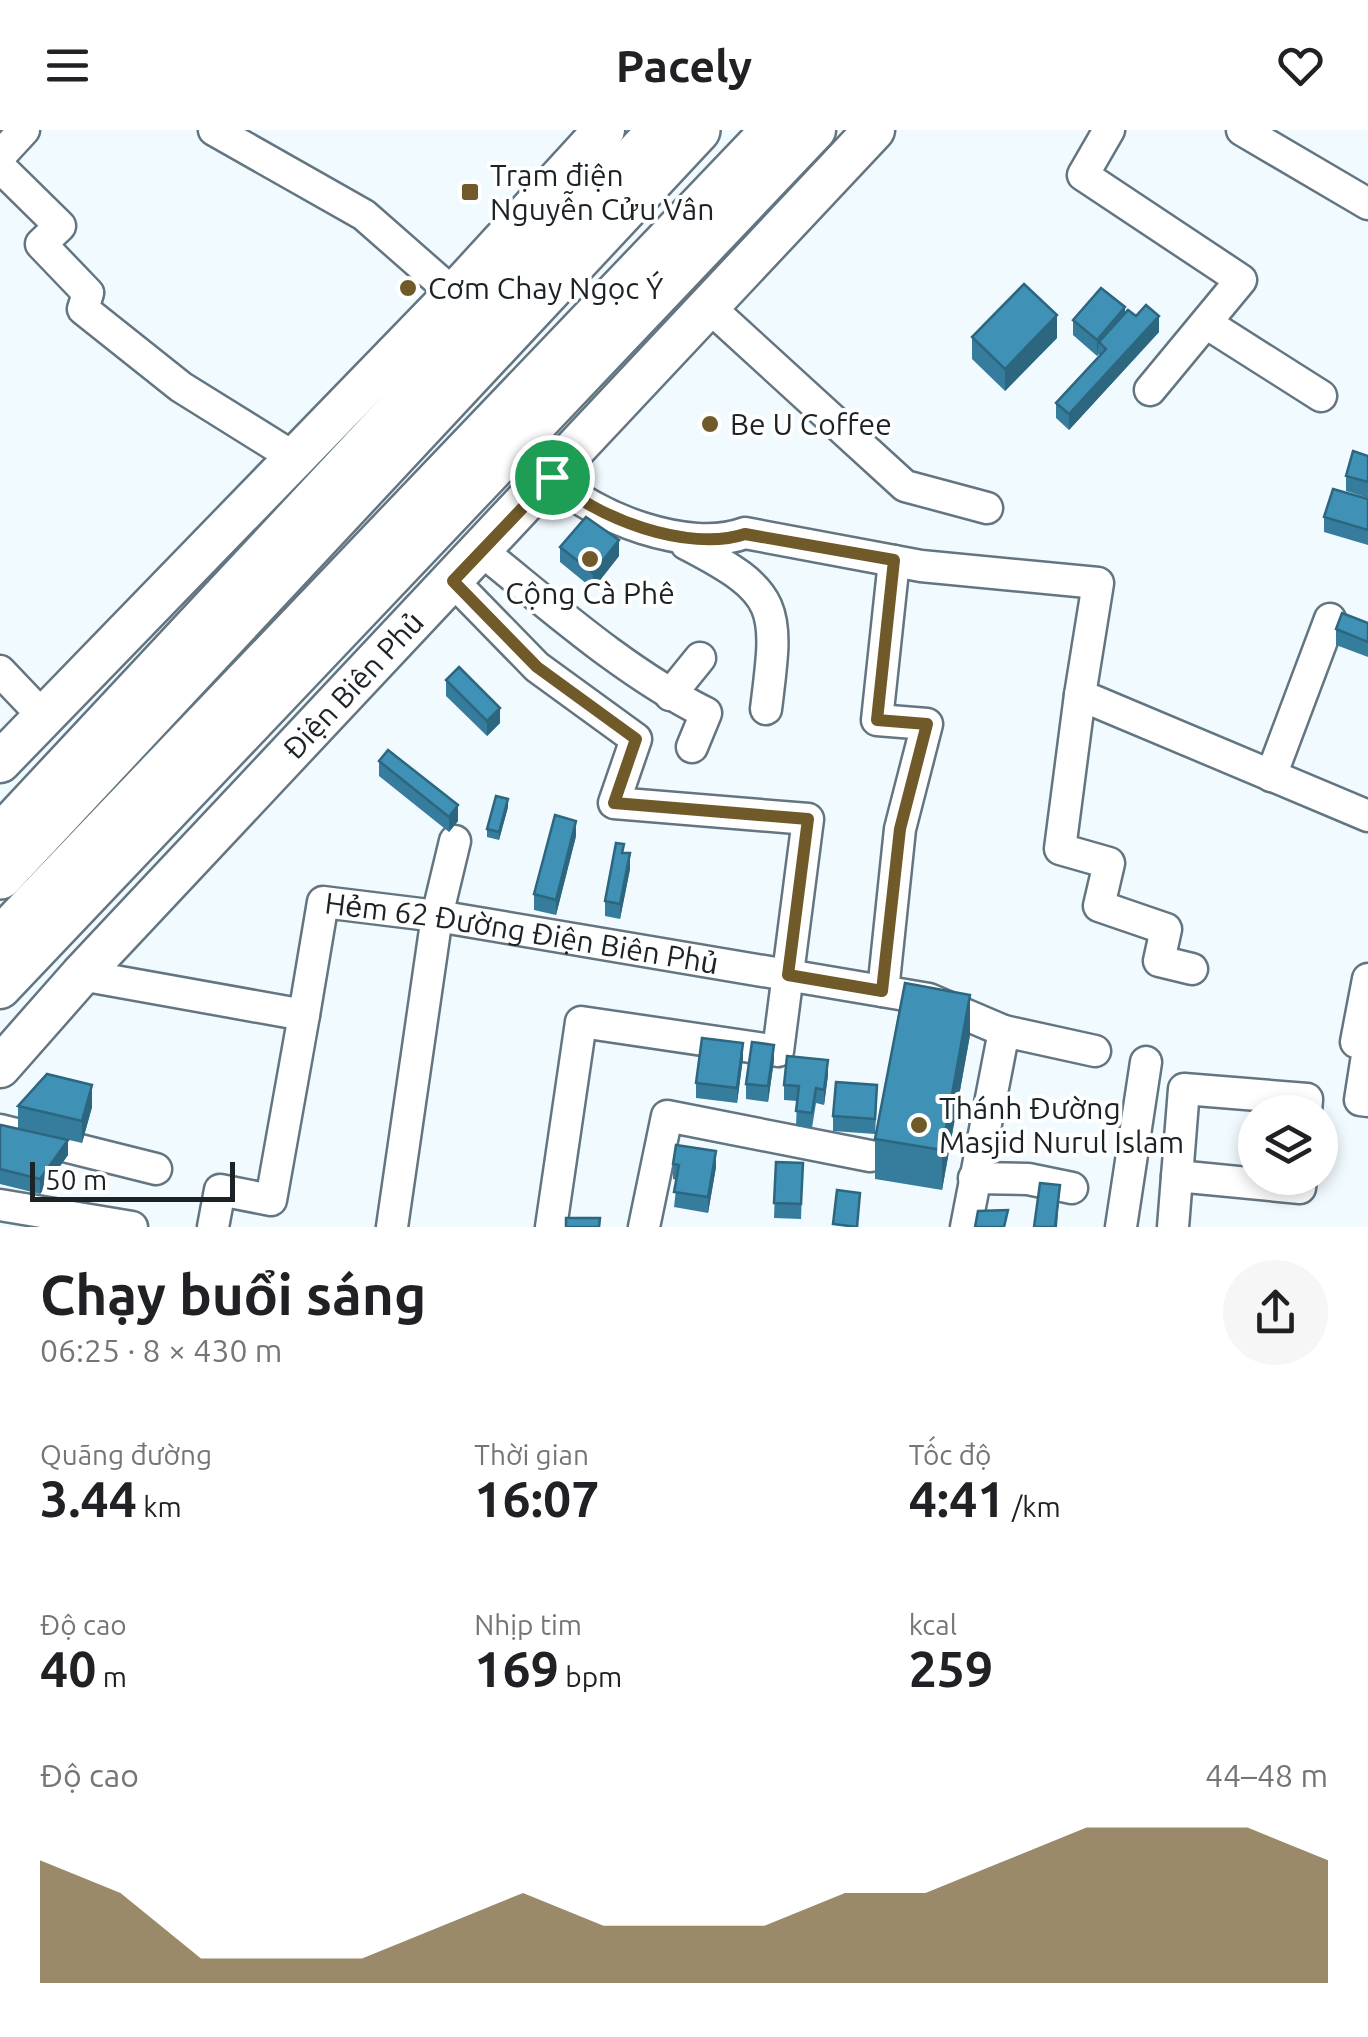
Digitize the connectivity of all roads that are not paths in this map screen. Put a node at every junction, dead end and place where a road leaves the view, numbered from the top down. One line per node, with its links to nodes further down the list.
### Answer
1 (24, 130): 11 (street)
2 (214, 130): 14 (street)
3 (604, 130): 14 (main road)
4 (658, 130): 37 (main road)
5 (697, 130): 39 (highway)
6 (775, 130): 41 (highway)
7 (816, 130): 46 (main road, Điện Biên Phủ)
8 (874, 130): 15 (main road, Điện Biên Phủ)
9 (1109, 130): 16 (street)
10 (1242, 130): 13 (street)
11 (0, 156)
12 (0, 167): 19 (street)
13 (1368, 204)
14 (454, 294): 19 (main road)
15 (708, 306): 20 (main road, Điện Biên Phủ); 21 (street)
16 (1206, 323): 17 (street); 18 (street)
17 (1150, 390)
18 (1321, 396)
19 (294, 458): 32 (main road)
20 (552, 477): 22 (street); 23 (main road, Điện Biên Phủ)
21 (986, 508)
22 (670, 536): 24 (street); 31 (street)
23 (482, 551): 25 (main road, Điện Biên Phủ); 29 (street)
24 (894, 560): 30 (street); 47 (street)
25 (453, 581): 43 (main road, Điện Biên Phủ); 44 (street)
26 (1330, 619): 35 (street)
27 (700, 658): 29 (street)
28 (0, 671): 32 (street)
29 (670, 695): 33 (street)
30 (1080, 695): 35 (street); 42 (street)
31 (766, 709)
32 (42, 714): 34 (main road)
33 (692, 746)
34 (0, 762)
35 (1271, 776): 36 (street)
36 (1368, 816)
37 (0, 835)
38 (455, 840): 40 (street)
39 (0, 876)
40 (436, 916): 44 (street, Hẻm 62 Đường Điện Biên Phủ); 48 (street, Hẻm 62 Đường Điện Biên Phủ); 66 (street)
41 (0, 941)
42 (1192, 969)
43 (81, 974): 48 (street); 53 (main road, Điện Biên Phủ)
44 (788, 975): 47 (street, Hẻm 62 Đường Điện Biên Phủ); 67 (street)
45 (1368, 979): 50 (street)
46 (0, 988)
47 (882, 991): 49 (street, Hẻm 62 Đường Điện Biên Phủ)
48 (304, 1015): 65 (street)
49 (1004, 1031): 51 (street, Hẻm 62 Đường Điện Biên Phủ); 60 (street)
50 (1364, 1045): 55 (street)
51 (1095, 1052)
52 (1146, 1062): 70 (street)
53 (0, 1067)
54 (1238, 1097): 59 (street)
55 (1368, 1101)
56 (0, 1130): 58 (street)
57 (870, 1156): 68 (street)
58 (156, 1169)
59 (1177, 1176): 61 (street); 71 (street)
60 (974, 1178): 62 (street); 69 (street)
61 (1238, 1182)
62 (1072, 1188)
63 (0, 1205): 64 (street)
64 (130, 1227)
65 (213, 1227)
66 (392, 1227)
67 (551, 1227)
68 (644, 1227)
69 (966, 1227)
70 (1121, 1227)
71 (1173, 1227)

